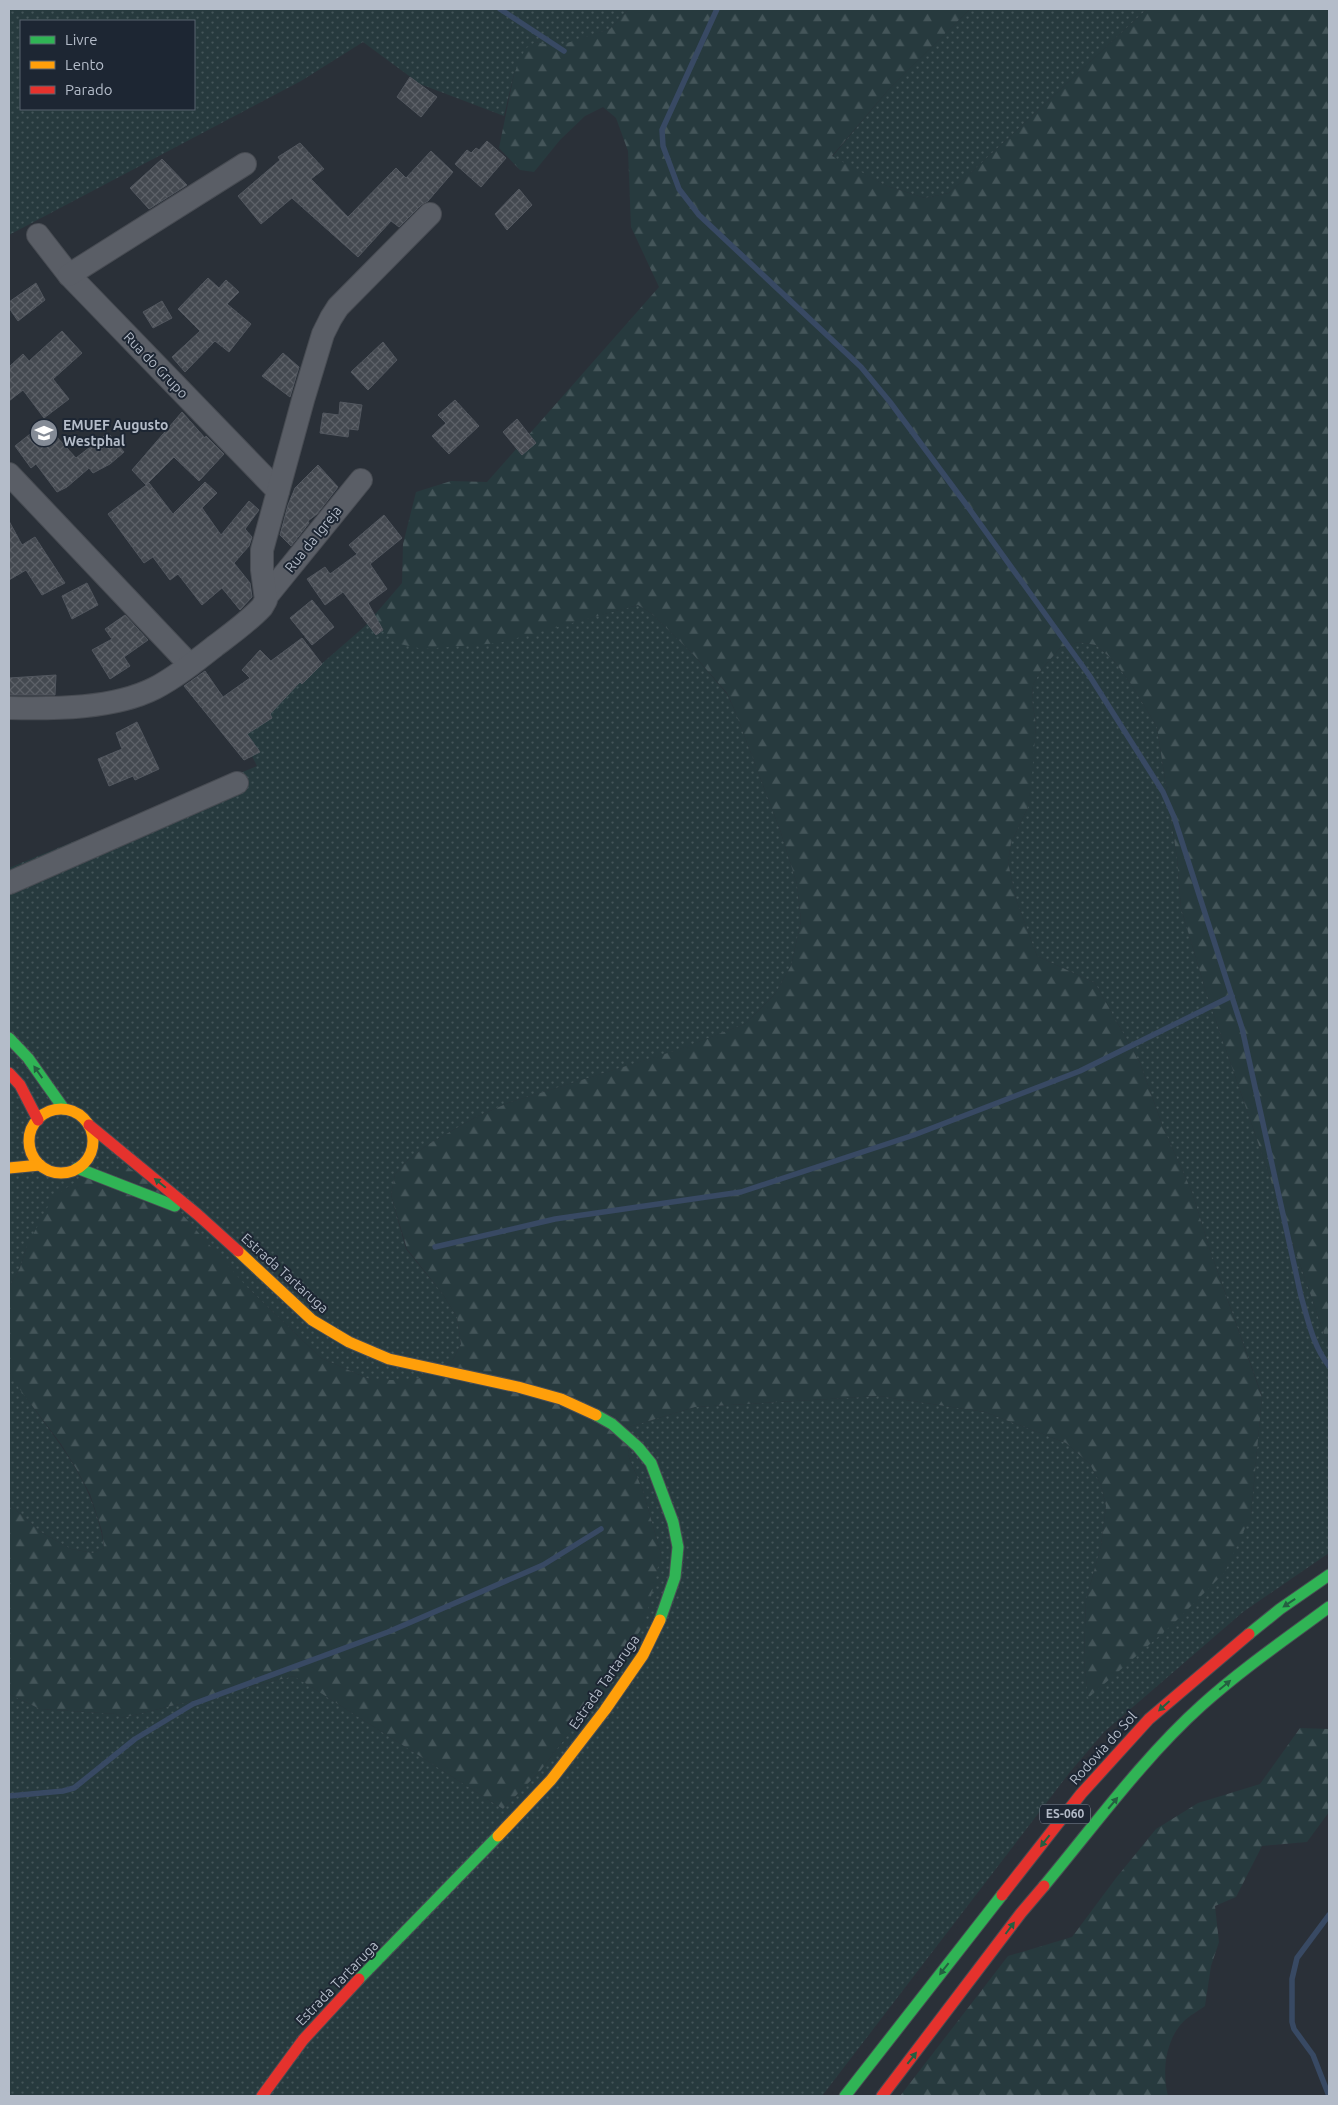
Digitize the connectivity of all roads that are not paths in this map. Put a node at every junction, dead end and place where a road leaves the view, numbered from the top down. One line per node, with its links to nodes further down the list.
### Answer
1 (245, 164): 4 (street)
2 (430, 214): 7 (street)
3 (38, 235): 4 (street, Rua do Grupo)
4 (69, 275): 7 (street, Rua do Grupo)
5 (9, 474): 9 (street)
6 (361, 480): 8 (street, Rua da Igreja)
7 (278, 491): 8 (street)
8 (266, 597): 9 (street)
9 (190, 666): 10 (street)
10 (9, 708)
11 (236, 783): 12 (street)
12 (9, 883)
13 (9, 1038): 15 (street, one-way to 13)
14 (9, 1073): 16 (street)
15 (64, 1110): 16 (street); 17 (street)
16 (35, 1124): 18 (street); 19 (street)
17 (88, 1125): 21 (street); 22 (street, Estrada Tartaruga, one-way to 17)
18 (16, 1129)
19 (40, 1165): 20 (street); 21 (street)
20 (9, 1168)
21 (77, 1168): 22 (street, Estrada Tartaruga)
22 (197, 1214): 25 (street, Estrada Tartaruga)
23 (1329, 1575): 26 (street, Rodovia do Sol / ES-060, one-way to 26)
24 (1329, 1607): 27 (street, ES-060, one-way to 24)
25 (262, 2096)
26 (845, 2096)
27 (882, 2096)

